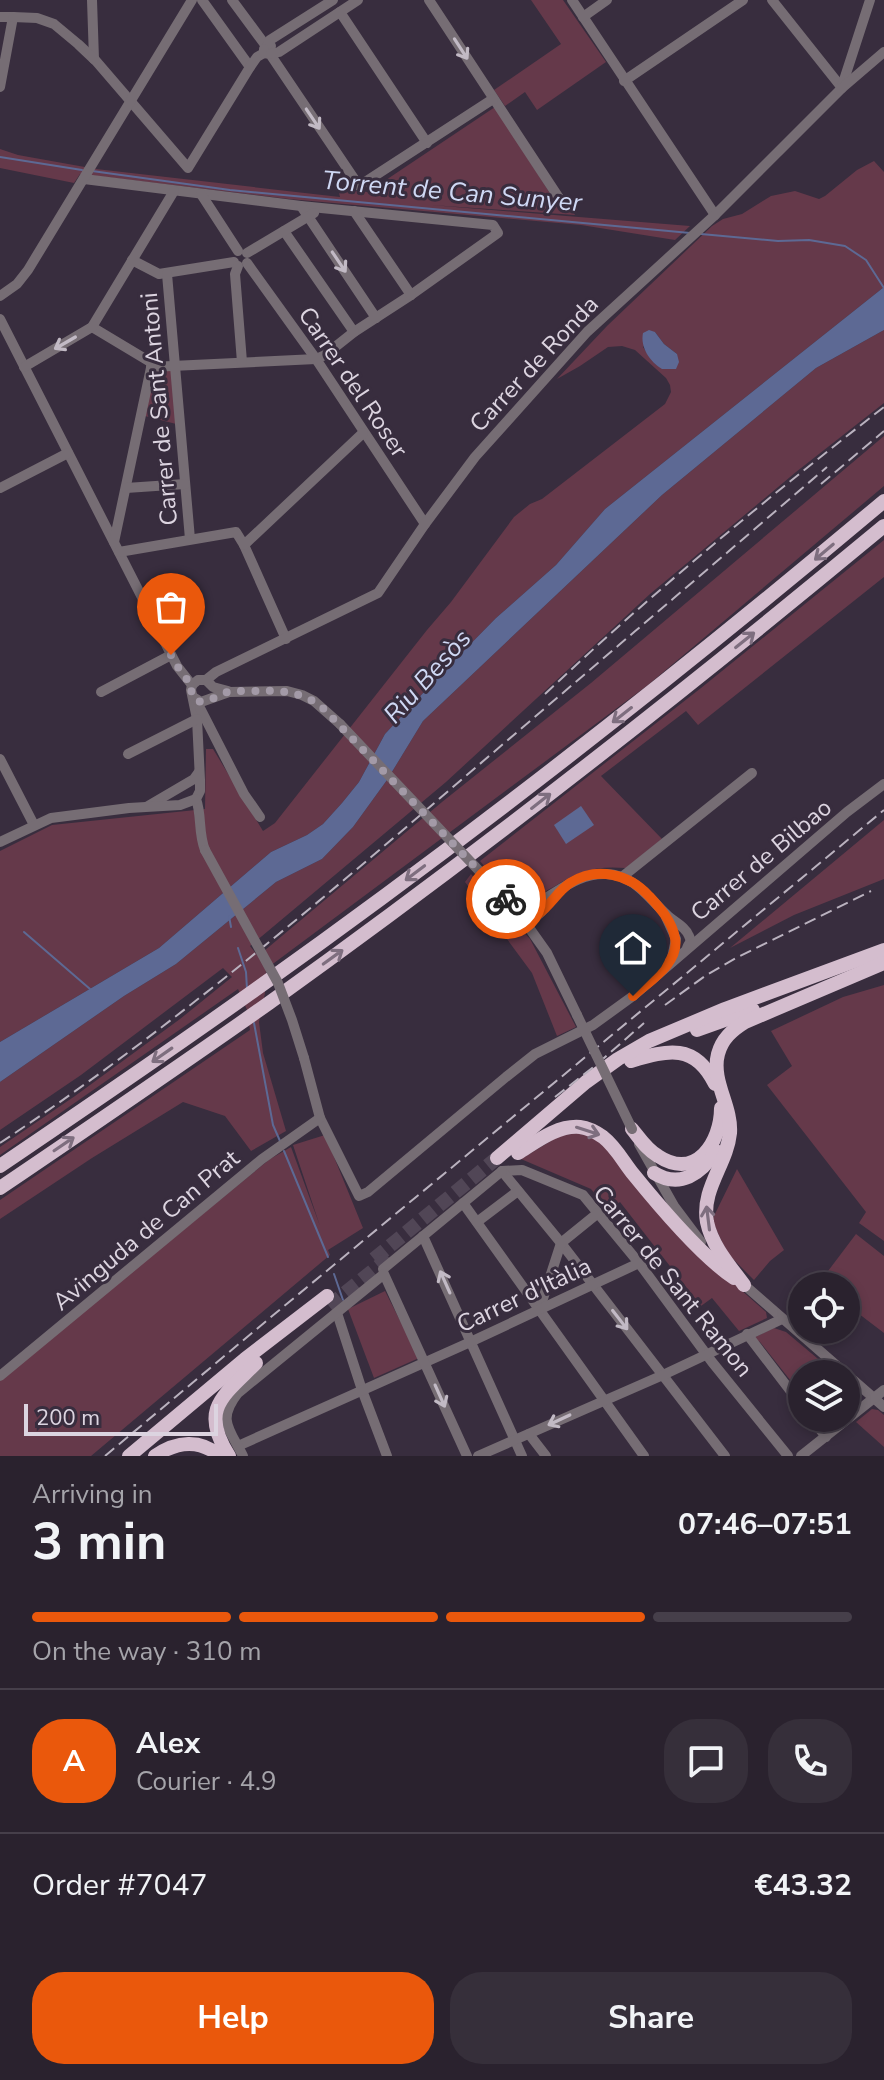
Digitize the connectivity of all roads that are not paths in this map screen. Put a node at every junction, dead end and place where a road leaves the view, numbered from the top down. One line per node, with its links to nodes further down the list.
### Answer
1 (92, 0): 19 (street)
2 (192, 0): 25 (street)
3 (202, 0): 20 (street)
4 (232, 0): 17 (street)
5 (332, 0): 17 (street)
6 (358, 0): 13 (street)
7 (429, 0): 24 (street, one-way to 24)
8 (572, 0): 16 (street)
9 (607, 0): 16 (street)
10 (743, 0): 21 (street)
11 (772, 0): 23 (street)
12 (870, 0): 23 (street)
13 (340, 12): 17 (street); 26 (street)
14 (0, 17): 15 (street)
15 (13, 17): 19 (street); 22 (street)
16 (583, 17): 21 (street)
17 (268, 51): 20 (street); 26 (street, one-way to 26)
18 (884, 52): 23 (street, Carrer de Ronda)
19 (94, 59): 25 (street)
20 (250, 67): 25 (street)
21 (624, 81): 34 (street)
22 (0, 87)
23 (842, 88): 34 (street, Carrer de Ronda)
24 (493, 99): 26 (street); 30 (street)
25 (131, 101): 27 (street)
26 (427, 143)
27 (87, 174): 28 (street); 41 (street)
28 (174, 191): 29 (street); 38 (street)
29 (201, 194): 31 (street); 37 (street, Carrer del Roser)
30 (563, 204)
31 (301, 206): 32 (street); 35 (street)
32 (323, 208): 33 (street); 35 (street)
33 (354, 211): 40 (street); 40 (street)
34 (715, 215): 57 (street, Carrer de Ronda)
35 (308, 216): 36 (street); 42 (street, one-way to 42)
36 (284, 231): 37 (street); 45 (street)
37 (241, 259): 39 (street); 46 (street, Carrer del Roser); 47 (street)
38 (132, 260): 39 (street); 44 (street)
39 (167, 274): 49 (street, Carrer de Sant Antoni)
40 (411, 295): 42 (street)
41 (0, 296)
42 (376, 318): 45 (street)
43 (0, 319): 50 (street)
44 (92, 327): 48 (street); 50 (street, one-way to 50)
45 (354, 332): 46 (street)
46 (316, 359): 47 (street); 51 (street, Carrer del Roser)
47 (242, 362): 49 (street)
48 (152, 365): 49 (street); 55 (street)
49 (175, 365): 53 (street, Carrer de Sant Antoni)
50 (24, 367): 52 (street)
51 (363, 433): 57 (street, Carrer del Roser); 60 (street)
52 (68, 453): 54 (street); 61 (street)
53 (185, 484): 55 (street); 59 (street, Carrer de Sant Antoni)
54 (0, 488)
55 (126, 488): 61 (street)
56 (884, 501): 100 (highway, one-way to 100)
57 (425, 524): 62 (street, Carrer de Ronda)
58 (884, 526): 102 (highway, one-way to 58)
59 (190, 539): 60 (street); 61 (street)
60 (244, 545): 62 (street)
61 (117, 547): 63 (street)
62 (286, 639): 64 (street, Carrer de Ronda)
63 (171, 655): 65 (street); 66 (street)
64 (210, 683): 65 (street); 67 (street); 68 (street)
65 (192, 685): 68 (street)
66 (101, 692)
67 (229, 692): 68 (street); 84 (street, bridge)
68 (200, 705): 69 (street); 70 (street); 71 (street)
69 (217, 744): 70 (street); 80 (street)
70 (198, 745): 73 (street)
71 (128, 754)
72 (0, 759): 81 (street)
73 (199, 772): 76 (street); 77 (street)
74 (752, 773): 83 (street)
75 (884, 784): 87 (street, Carrer de Bilbao)
76 (170, 791): 78 (street); 79 (street)
77 (196, 799): 78 (street); 96 (street, bridge)
78 (169, 806): 79 (street)
79 (146, 807): 81 (street)
80 (260, 817)
81 (34, 825): 82 (street)
82 (0, 842)
83 (622, 877): 85 (street); 88 (street)
84 (502, 894): 85 (street); 86 (street)
85 (541, 905): 86 (street); 91 (street)
86 (524, 919): 91 (street)
87 (714, 926): 88 (street); 89 (street, Carrer de Bilbao)
88 (678, 930): 89 (street); 93 (street)
89 (690, 945): 93 (street, Carrer de Bilbao)
90 (884, 950): 99 (highway)
91 (547, 953): 97 (street, bridge)
92 (884, 962): 94 (highway); 95 (highway)
93 (670, 963): 96 (street, Carrer de Bilbao)
94 (631, 1061): 97 (highway); 98 (highway)
95 (724, 1099): 101 (highway); 111 (highway, one-way to 95)
96 (320, 1118): 123 (street, Avinguda de Can Prat)
97 (632, 1129): 101 (street)
98 (518, 1153): 99 (highway); 111 (highway, one-way to 111)
99 (501, 1165): 103 (street); 104 (street); 105 (street, Carrer de Sant Ramon)
100 (0, 1166)
101 (654, 1173): 111 (street)
102 (0, 1188)
103 (518, 1191): 106 (street); 108 (street)
104 (466, 1200): 106 (street); 107 (street)
105 (598, 1213): 108 (street); 109 (street, Carrer de Sant Ramon)
106 (477, 1222): 115 (street)
107 (423, 1236): 110 (street); 118 (street, one-way to 107)
108 (561, 1243): 112 (street); 115 (street)
109 (639, 1263): 112 (street, Carrer d'Itàlia); 119 (street, Carrer de Sant Ramon)
110 (384, 1271): 114 (street); 120 (street)
111 (744, 1285): 116 (street)
112 (593, 1286): 115 (street, Carrer d'Itàlia); 122 (street, one-way to 122)
113 (772, 1303): 116 (street)
114 (333, 1307): 121 (highway); 124 (street); 134 (street); 135 (highway)
115 (540, 1308): 118 (street, Carrer d'Itàlia); 128 (street)
116 (782, 1319): 117 (street); 127 (street)
117 (747, 1334): 119 (street); 125 (street)
118 (471, 1341): 120 (street, Carrer d'Itàlia); 133 (street)
119 (707, 1354): 122 (street); 146 (street, Carrer de Sant Ramon)
120 (425, 1362): 124 (street, Carrer d'Itàlia); 140 (street, one-way to 140)
121 (256, 1363): 134 (highway); 136 (highway)
122 (663, 1375): 128 (street); 145 (street)
123 (0, 1376)
124 (367, 1388): 134 (street, Carrer d'Itàlia); 139 (street)
125 (788, 1388)
126 (884, 1390): 127 (street)
127 (874, 1398): 129 (street); 132 (street)
128 (603, 1400): 131 (street, one-way to 131); 144 (street)
129 (884, 1407)
130 (822, 1432): 132 (street)
131 (529, 1434): 133 (street); 143 (street)
132 (826, 1437): 147 (street)
133 (514, 1439): 141 (street); 142 (street)
134 (237, 1453)
135 (129, 1456)
136 (144, 1456)
137 (155, 1456): 138 (highway)
138 (220, 1456)
139 (387, 1456)
140 (467, 1456)
141 (478, 1456)
142 (522, 1456)
143 (546, 1456)
144 (644, 1456)
145 (725, 1456)
146 (788, 1456)
147 (801, 1456)

